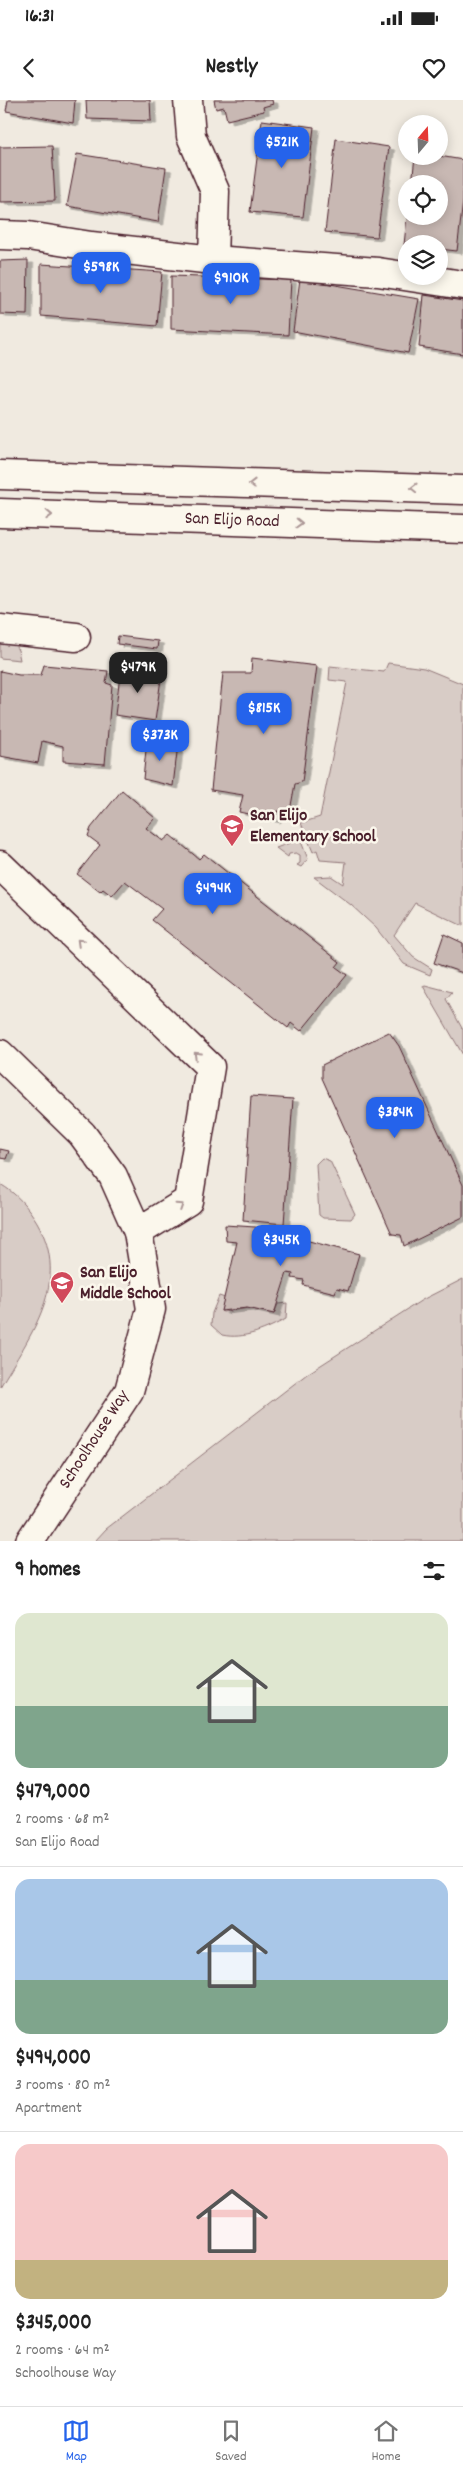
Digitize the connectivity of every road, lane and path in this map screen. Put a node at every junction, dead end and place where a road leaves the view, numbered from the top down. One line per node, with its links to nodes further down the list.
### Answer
1 (188, 100): 3 (street)
2 (0, 236): 3 (street)
3 (213, 260): 4 (street)
4 (462, 280)
5 (0, 475): 6 (street, one-way to 5)
6 (463, 490)
7 (0, 513): 8 (street, San Elijo Road, one-way to 8)
8 (463, 529)
9 (0, 629): 10 (street)
10 (76, 637)
11 (0, 865): 13 (street, one-way to 11)
12 (0, 1054): 13 (street, Schoolhouse Way)
13 (138, 1232): 14 (street, Schoolhouse Way)
14 (30, 1541)

